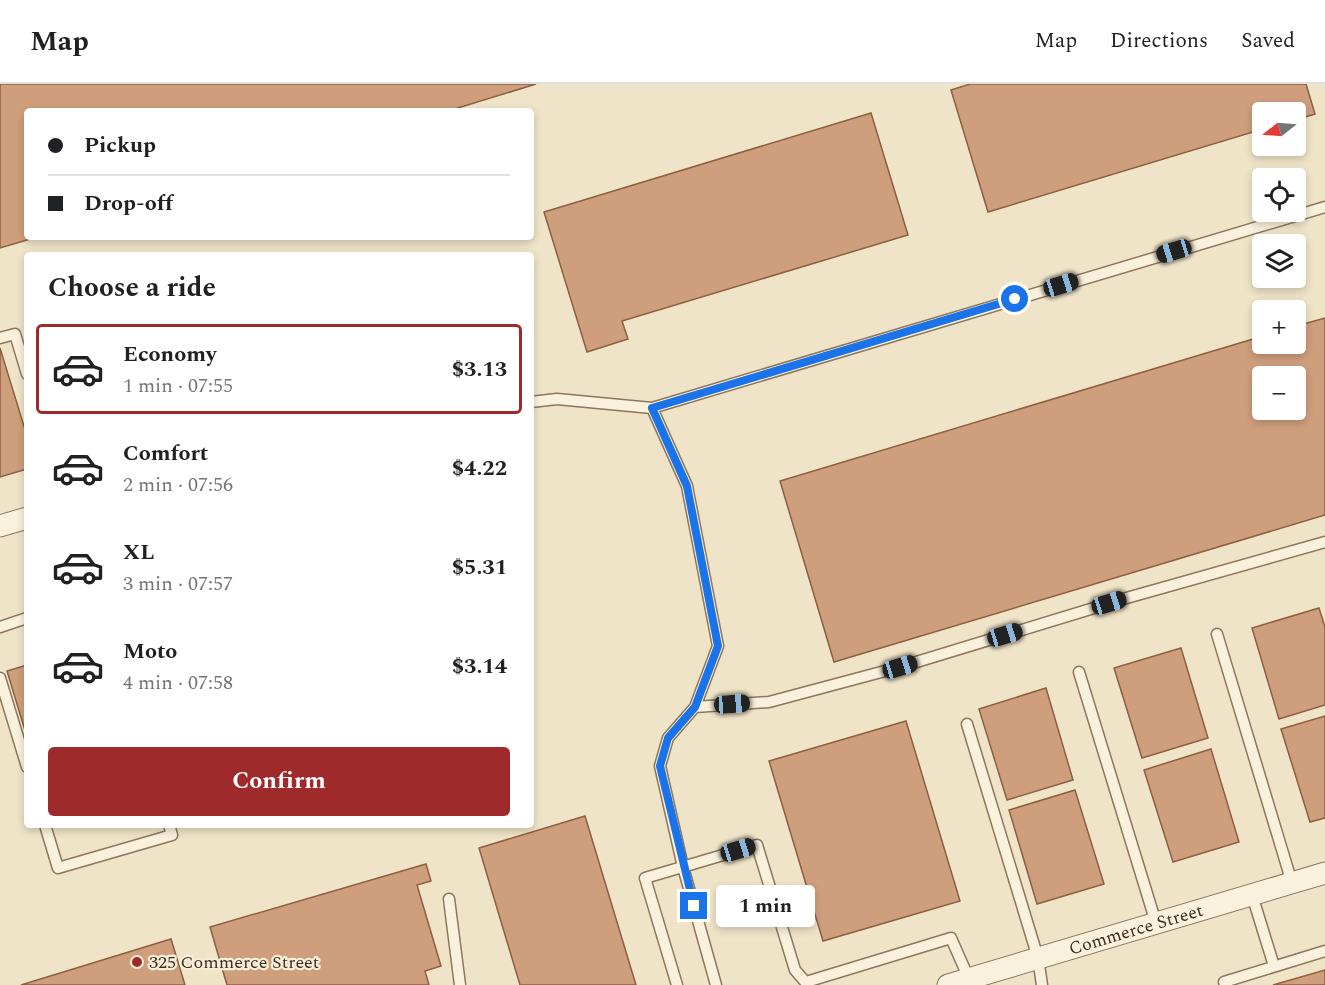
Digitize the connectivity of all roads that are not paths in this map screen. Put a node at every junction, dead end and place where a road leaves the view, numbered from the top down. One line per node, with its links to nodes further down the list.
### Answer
1 (1325, 207): 5 (lane)
2 (0, 338): 3 (lane)
3 (24, 364)
4 (534, 402): 5 (lane)
5 (652, 408): 14 (lane)
6 (24, 519): 7 (street)
7 (0, 526)
8 (1325, 542): 14 (lane)
9 (24, 619): 10 (lane)
10 (0, 627)
11 (1216, 634): 21 (lane)
12 (1079, 672): 24 (lane)
13 (0, 678): 16 (lane)
14 (695, 707): 19 (lane)
15 (967, 724): 26 (lane)
16 (24, 757)
17 (46, 828): 18 (lane)
18 (170, 828)
19 (683, 867): 30 (lane); 32 (lane); 33 (lane)
20 (1325, 873): 21 (street, Commerce Street)
21 (1292, 883): 22 (street, Commerce Street)
22 (1252, 895): 24 (street, Commerce Street); 27 (lane)
23 (449, 899): 31 (lane)
24 (1156, 923): 26 (street, Commerce Street)
25 (1325, 951): 27 (lane)
26 (1038, 958): 28 (street, Commerce Street); 35 (lane)
27 (1274, 966): 29 (lane)
28 (969, 979): 30 (lane); 34 (street, Commerce Street)
29 (1224, 982)
30 (807, 984)
31 (460, 985)
32 (677, 985)
33 (716, 985)
34 (948, 985)
35 (1042, 985)

